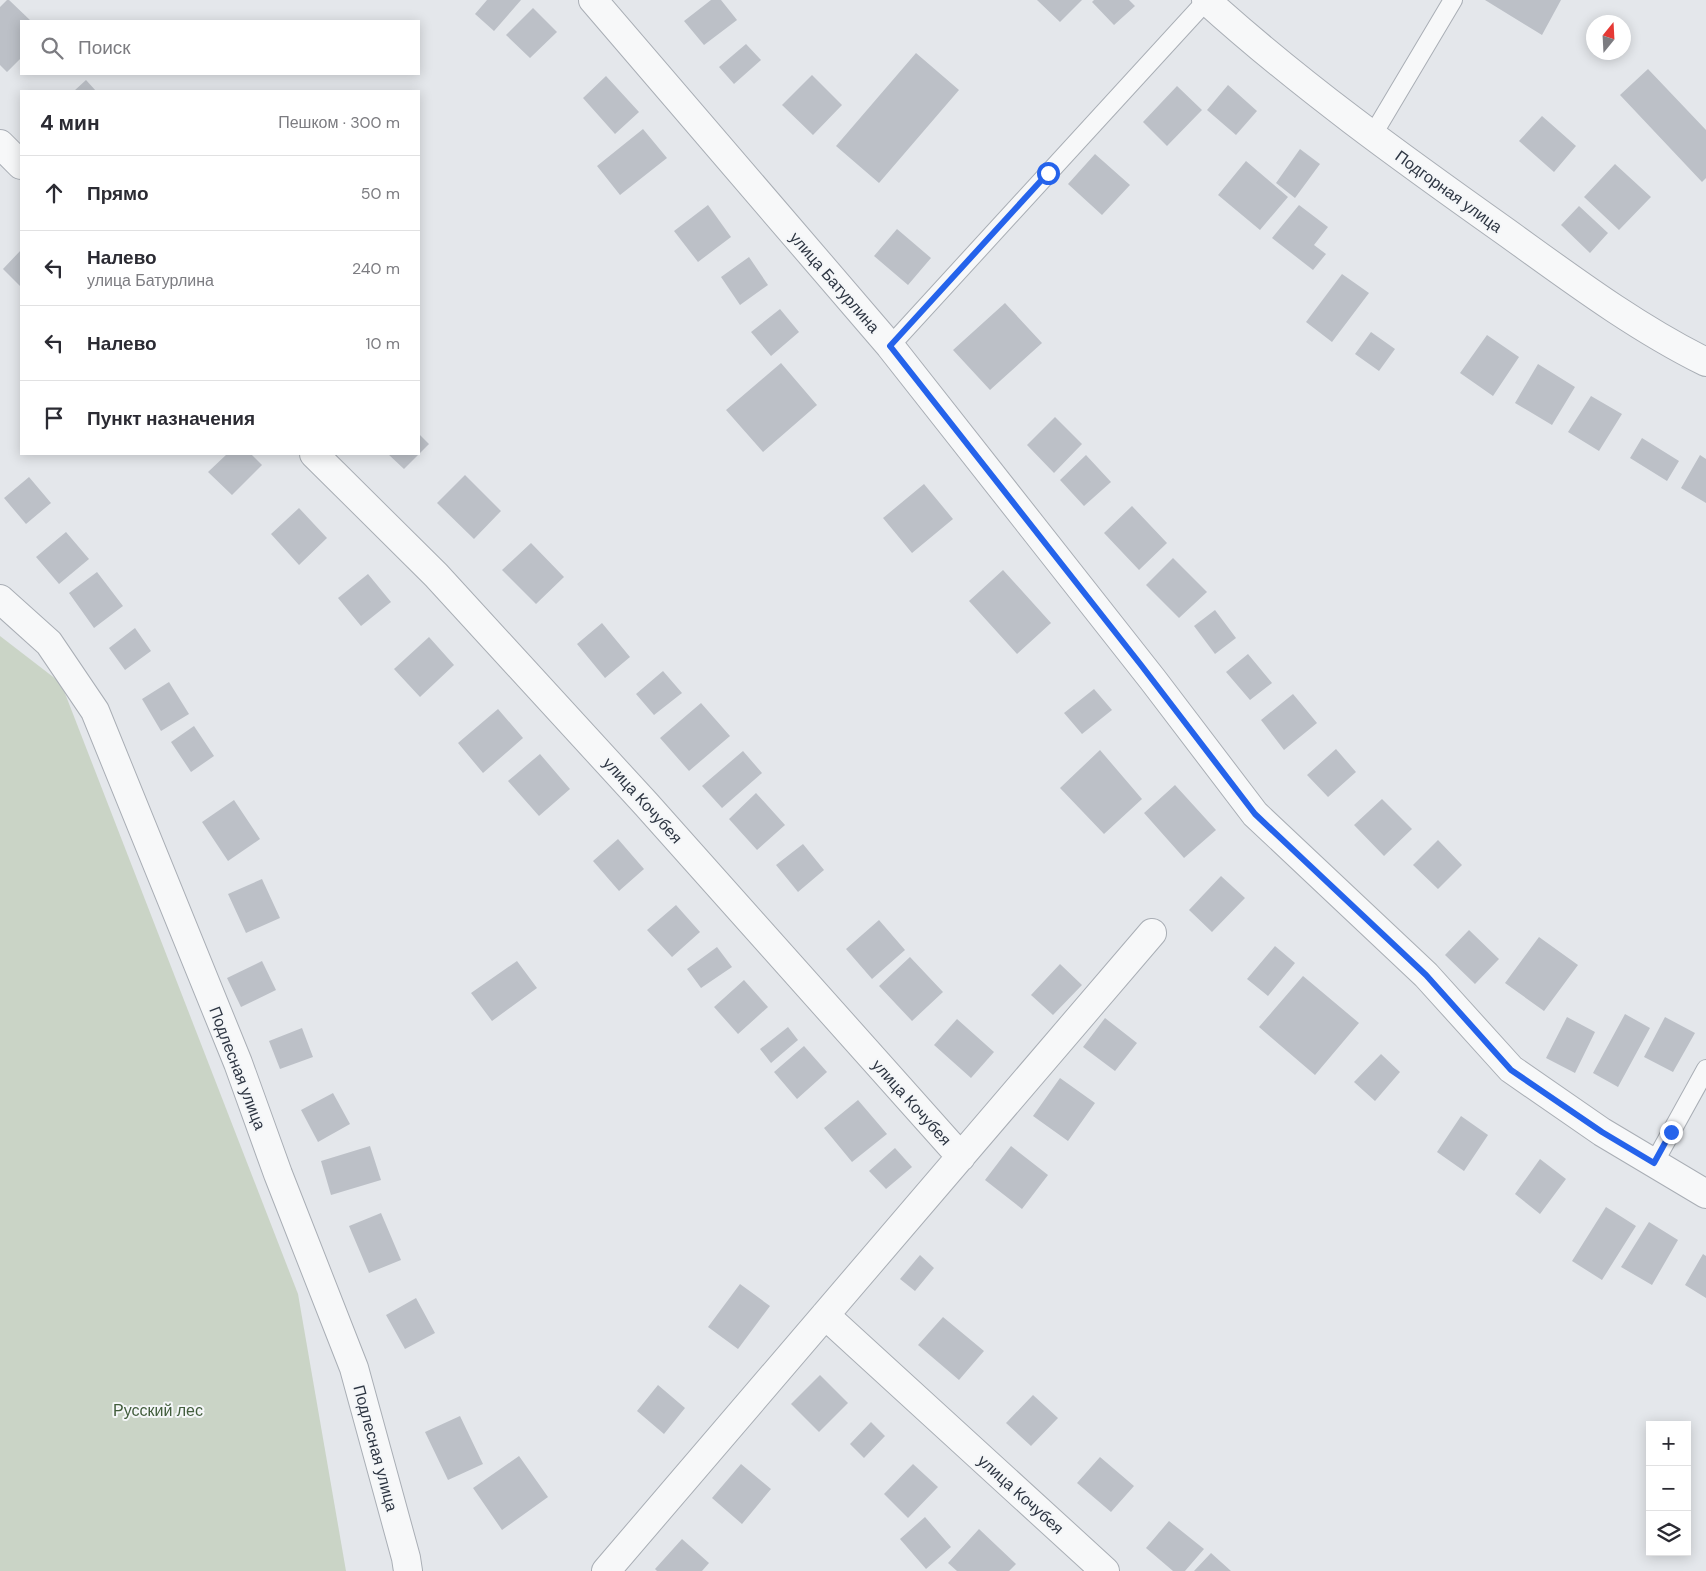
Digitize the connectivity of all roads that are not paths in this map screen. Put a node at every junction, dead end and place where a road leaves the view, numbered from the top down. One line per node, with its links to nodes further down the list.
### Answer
1 (593, 0): 7 (street, улица Батурлина)
2 (1206, 0): 4 (street, Подгорная улица); 7 (lane)
3 (1453, 0): 4 (lane)
4 (1372, 136): 8 (street, Подгорная улица)
5 (0, 144): 6 (street)
6 (20, 164)
7 (890, 346): 14 (street, улица Батурлина)
8 (1706, 362)
9 (315, 455): 13 (street, улица Кочубея)
10 (0, 599): 17 (street, Подлесная улица)
11 (1152, 933): 13 (street, улица Кочубея)
12 (1706, 1068): 14 (lane)
13 (961, 1157): 16 (street, улица Кочубея)
14 (1654, 1163): 15 (street, улица Батурлина)
15 (1706, 1194)
16 (825, 1315): 18 (street, улица Кочубея); 19 (street, улица Кочубея)
17 (408, 1571)
18 (606, 1571)
19 (1105, 1571)

